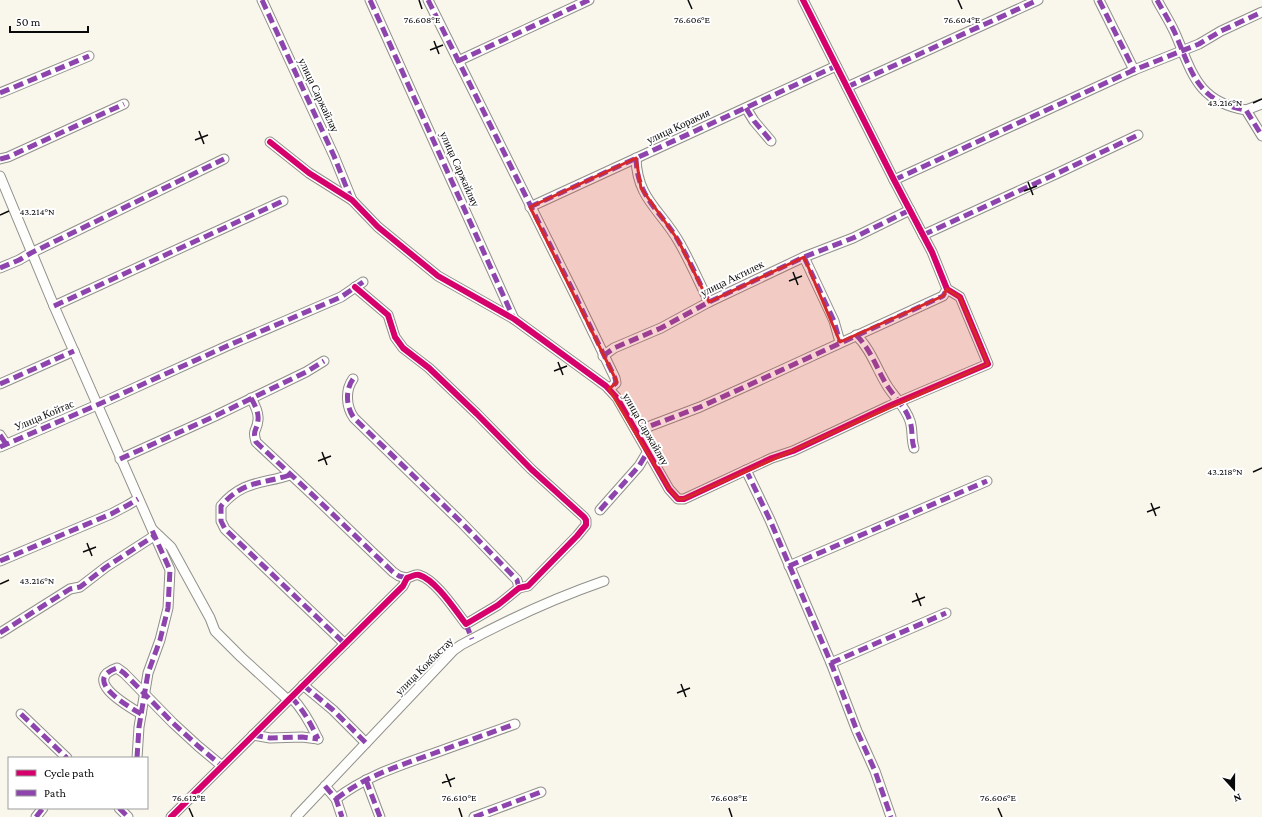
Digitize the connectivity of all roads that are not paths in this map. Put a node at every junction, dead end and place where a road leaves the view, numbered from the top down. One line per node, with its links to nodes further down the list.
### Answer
1 (262, 0): 30 (street, улица Саржайлау)
2 (370, 0): 41 (street, улица Саржайляу)
3 (428, 0): 12 (street)
4 (589, 0): 12 (street)
5 (803, 0): 13 (street)
6 (1038, 0): 15 (street)
7 (1099, 0): 14 (street)
8 (1157, 0): 10 (street)
9 (1262, 12): 10 (street)
10 (1181, 50): 14 (street); 20 (street)
11 (89, 56): 16 (street)
12 (458, 61): 32 (street)
13 (836, 66): 15 (street); 19 (street, улица Коракия)
14 (1134, 70): 29 (street)
15 (847, 87): 29 (street)
16 (0, 93)
17 (124, 104): 26 (street)
18 (1262, 104): 20 (street)
19 (746, 108): 23 (street); 25 (street, улица Коракия)
20 (1246, 110): 22 (street)
21 (1138, 135): 34 (street)
22 (1262, 136)
23 (771, 141)
24 (270, 142): 30 (street)
25 (636, 158): 32 (street, улица Коракия); 39 (street)
26 (0, 159)
27 (224, 160): 35 (street)
28 (0, 176): 35 (street)
29 (894, 180): 33 (street)
30 (352, 200): 41 (street)
31 (283, 201): 40 (street)
32 (530, 207): 45 (street)
33 (910, 210): 34 (street); 36 (street, улица Актилек)
34 (923, 235): 38 (street)
35 (31, 252): 37 (street); 40 (street)
36 (804, 257): 39 (street, улица Актилек); 43 (street)
37 (0, 268)
38 (948, 289): 42 (street); 51 (street)
39 (709, 302): 45 (street, улица Актилек)
40 (54, 306): 44 (street)
41 (514, 319): 49 (street, улица Саржайляу)
42 (856, 335): 43 (street); 51 (street)
43 (840, 342): 53 (street)
44 (74, 352): 48 (street); 52 (street)
45 (603, 356): 49 (street)
46 (324, 361): 50 (street)
47 (353, 379): 69 (street)
48 (0, 384)
49 (609, 389): 53 (street, улица Саржайляу)
50 (251, 398): 58 (street); 60 (street)
51 (900, 402): 56 (street); 59 (street)
52 (97, 405): 55 (street, Улица Койтас); 58 (street); 69 (street, Улица Койтас)
53 (637, 431): 57 (street, улица Саржайляу)
54 (0, 435): 55 (street)
55 (3, 445)
56 (914, 448)
57 (648, 451): 59 (street, улица Саржайляу); 63 (street)
58 (120, 459): 62 (street)
59 (746, 470): 66 (street)
60 (290, 475): 67 (street); 74 (street)
61 (987, 481): 66 (street)
62 (138, 499): 64 (street); 65 (street)
63 (600, 510)
64 (152, 532): 72 (street); 77 (street); 78 (street)
65 (0, 561)
66 (788, 566): 75 (street)
67 (407, 578): 71 (street); 74 (street)
68 (604, 581): 73 (street, улица Кокбастау)
69 (519, 588): 71 (street)
70 (946, 613): 75 (street)
71 (466, 624): 73 (street)
72 (0, 633)
73 (472, 639): 83 (street, улица Кокбастау)
74 (344, 644): 76 (street)
75 (831, 662): 100 (street)
76 (303, 685): 78 (street); 83 (street)
77 (144, 693): 80 (street); 80 (street); 86 (street)
78 (290, 699): 82 (street); 82 (street)
79 (21, 714): 84 (street)
80 (141, 714): 85 (street)
81 (515, 724): 87 (street)
82 (253, 735): 86 (street)
83 (366, 743): 88 (street, улица Кокбастау)
84 (65, 757)
85 (137, 757)
86 (222, 766): 95 (street)
87 (366, 780): 90 (street); 98 (street)
88 (325, 786): 90 (street); 96 (street, улица Кокбастау)
89 (541, 792): 99 (street)
90 (336, 799): 97 (street)
91 (42, 809): 93 (street)
92 (120, 809): 94 (street)
93 (36, 817)
94 (128, 817)
95 (171, 817)
96 (296, 817)
97 (342, 817)
98 (380, 817)
99 (474, 817)
100 (891, 817)

